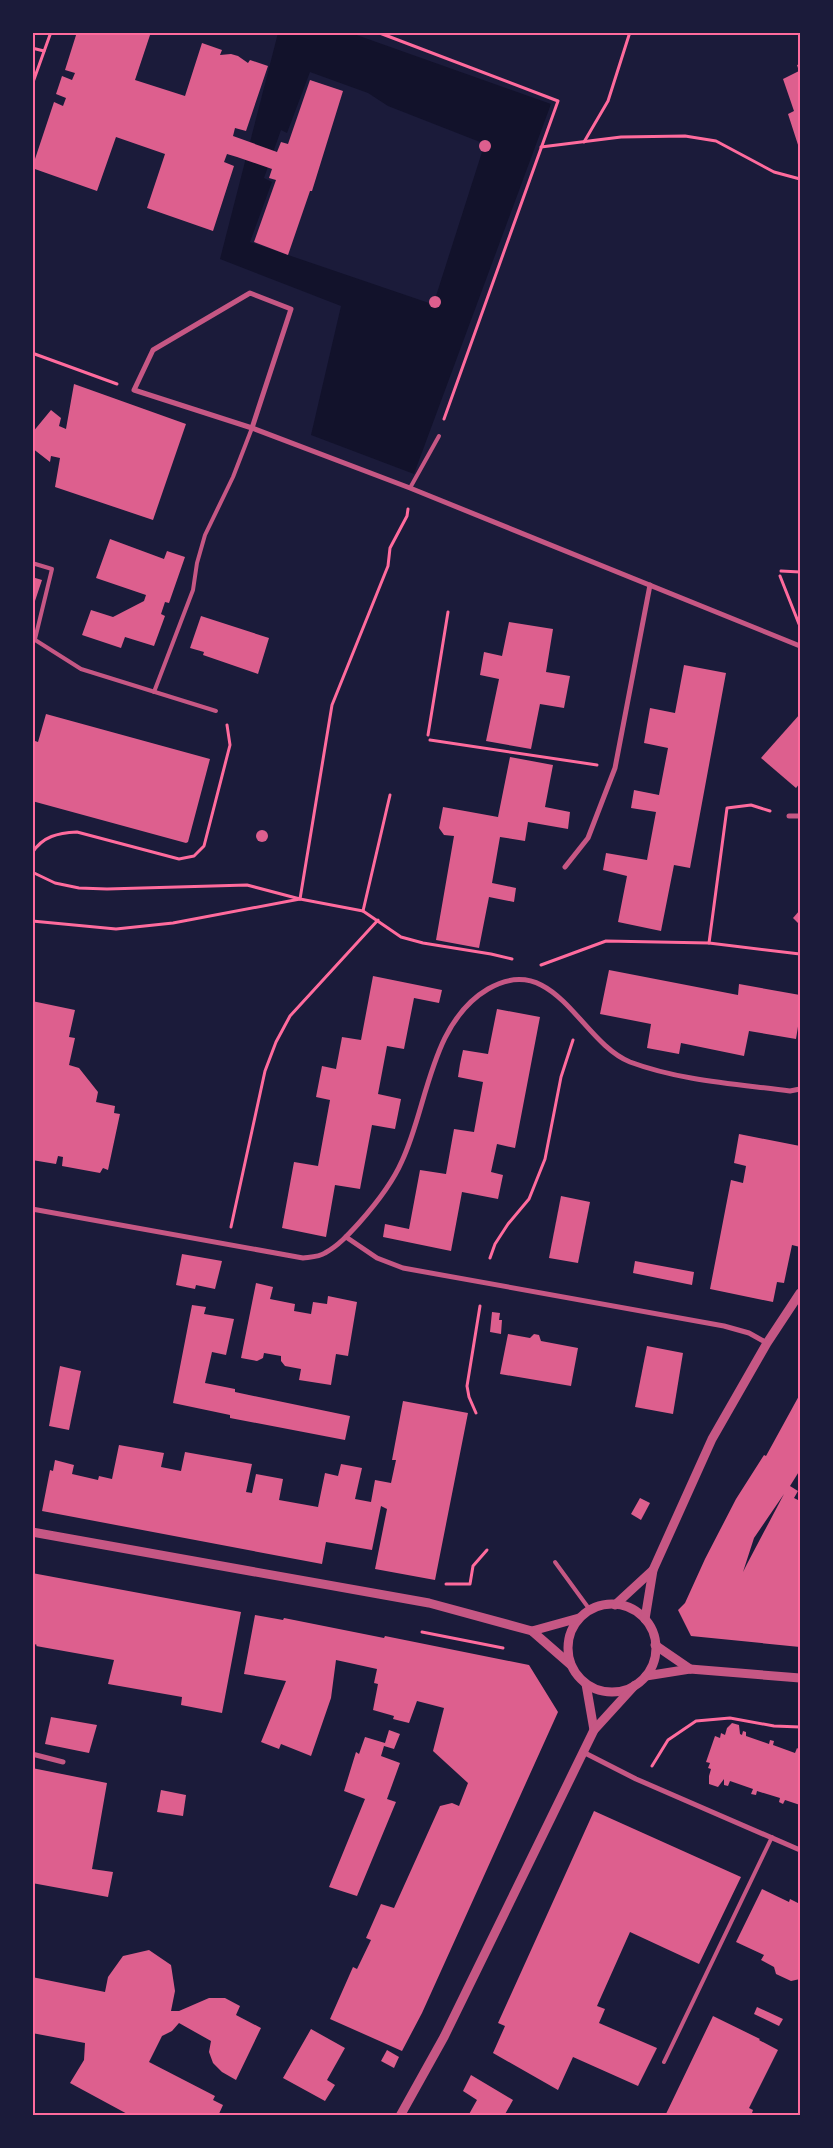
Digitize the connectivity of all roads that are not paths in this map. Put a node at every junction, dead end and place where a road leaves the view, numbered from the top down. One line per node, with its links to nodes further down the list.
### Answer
1 (252, 428): 1 (street); 3 (street); 8 (lane)
2 (439, 436): 3 (lane)
3 (410, 488): 5 (street)
4 (32, 563): 6 (lane)
5 (650, 585): 7 (street); 12 (street)
6 (34, 639): 8 (lane)
7 (800, 646)
8 (154, 692): 9 (lane)
9 (216, 711)
10 (790, 816): 11 (street)
11 (800, 816)
12 (565, 866)
13 (800, 1089): 15 (street)
14 (32, 1209): 15 (street)
15 (346, 1237): 17 (street)
16 (800, 1293): 17 (street)
17 (768, 1343): 20 (street)
18 (32, 1532): 25 (street)
19 (555, 1562): 22 (lane)
20 (653, 1570): 21 (street); 24 (street)
21 (615, 1604): 22 (street); 24 (street)
22 (590, 1610): 23 (street)
23 (579, 1618): 25 (street); 27 (street)
24 (645, 1619): 26 (street)
25 (532, 1631): 27 (street)
26 (655, 1646): 28 (street); 29 (street)
27 (571, 1665): 31 (street)
28 (690, 1669): 29 (street); 30 (street)
29 (646, 1676): 32 (street)
30 (800, 1678)
31 (586, 1684): 32 (street); 33 (street)
32 (636, 1685): 33 (street)
33 (594, 1730): 34 (street)
34 (583, 1752): 37 (street); 40 (street)
35 (32, 1754): 36 (street)
36 (63, 1762)
37 (772, 1837): 38 (street); 39 (lane)
38 (800, 1850)
39 (664, 2062)
40 (400, 2116)

